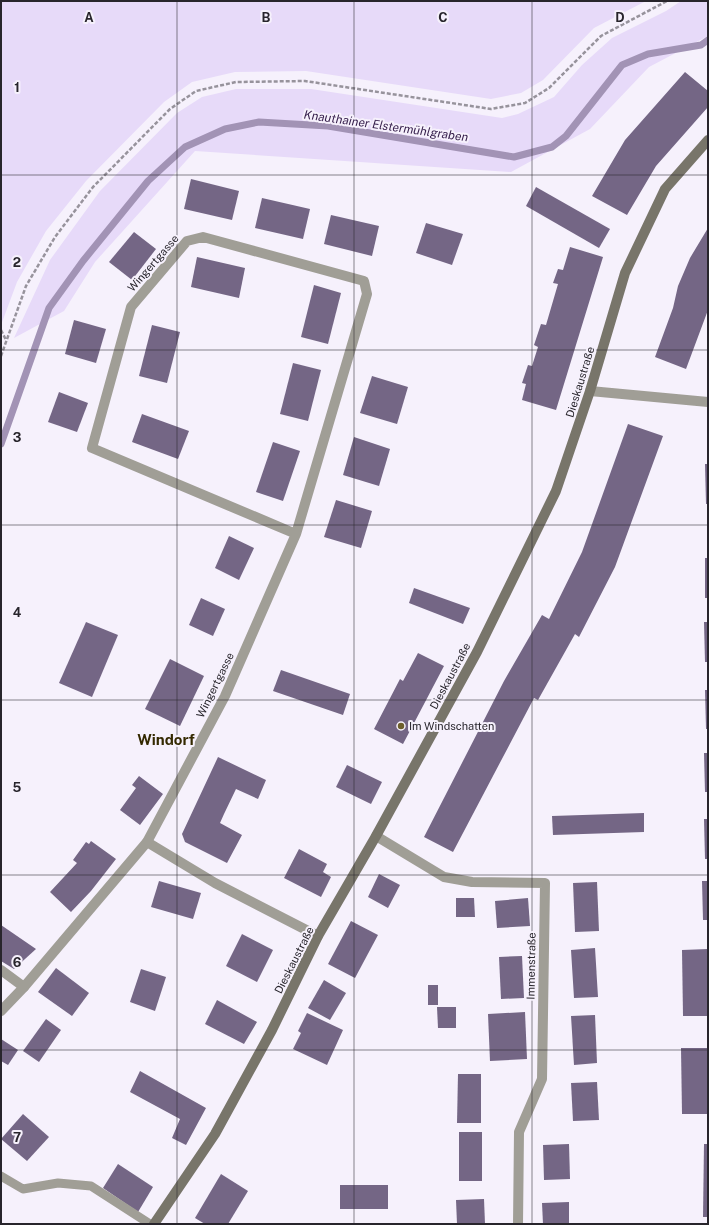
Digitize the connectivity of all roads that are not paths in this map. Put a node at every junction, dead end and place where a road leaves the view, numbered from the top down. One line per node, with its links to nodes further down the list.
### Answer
1 (708, 140): 2 (main road, Dieskaustraße)
2 (590, 391): 3 (street); 5 (main road, Dieskaustraße)
3 (708, 402)
4 (296, 534): 4 (street, Wingertgasse); 6 (street, Wingertgasse)
5 (376, 836): 7 (main road, Dieskaustraße); 14 (street, Immenstraße)
6 (147, 842): 7 (street); 9 (street, Wingertgasse)
7 (318, 936): 13 (main road, Dieskaustraße)
8 (1, 970): 9 (street)
9 (24, 987): 10 (street, Wingertgasse)
10 (1, 1011)
11 (1, 1176): 12 (lane)
12 (150, 1224)
13 (154, 1224)
14 (518, 1224)

